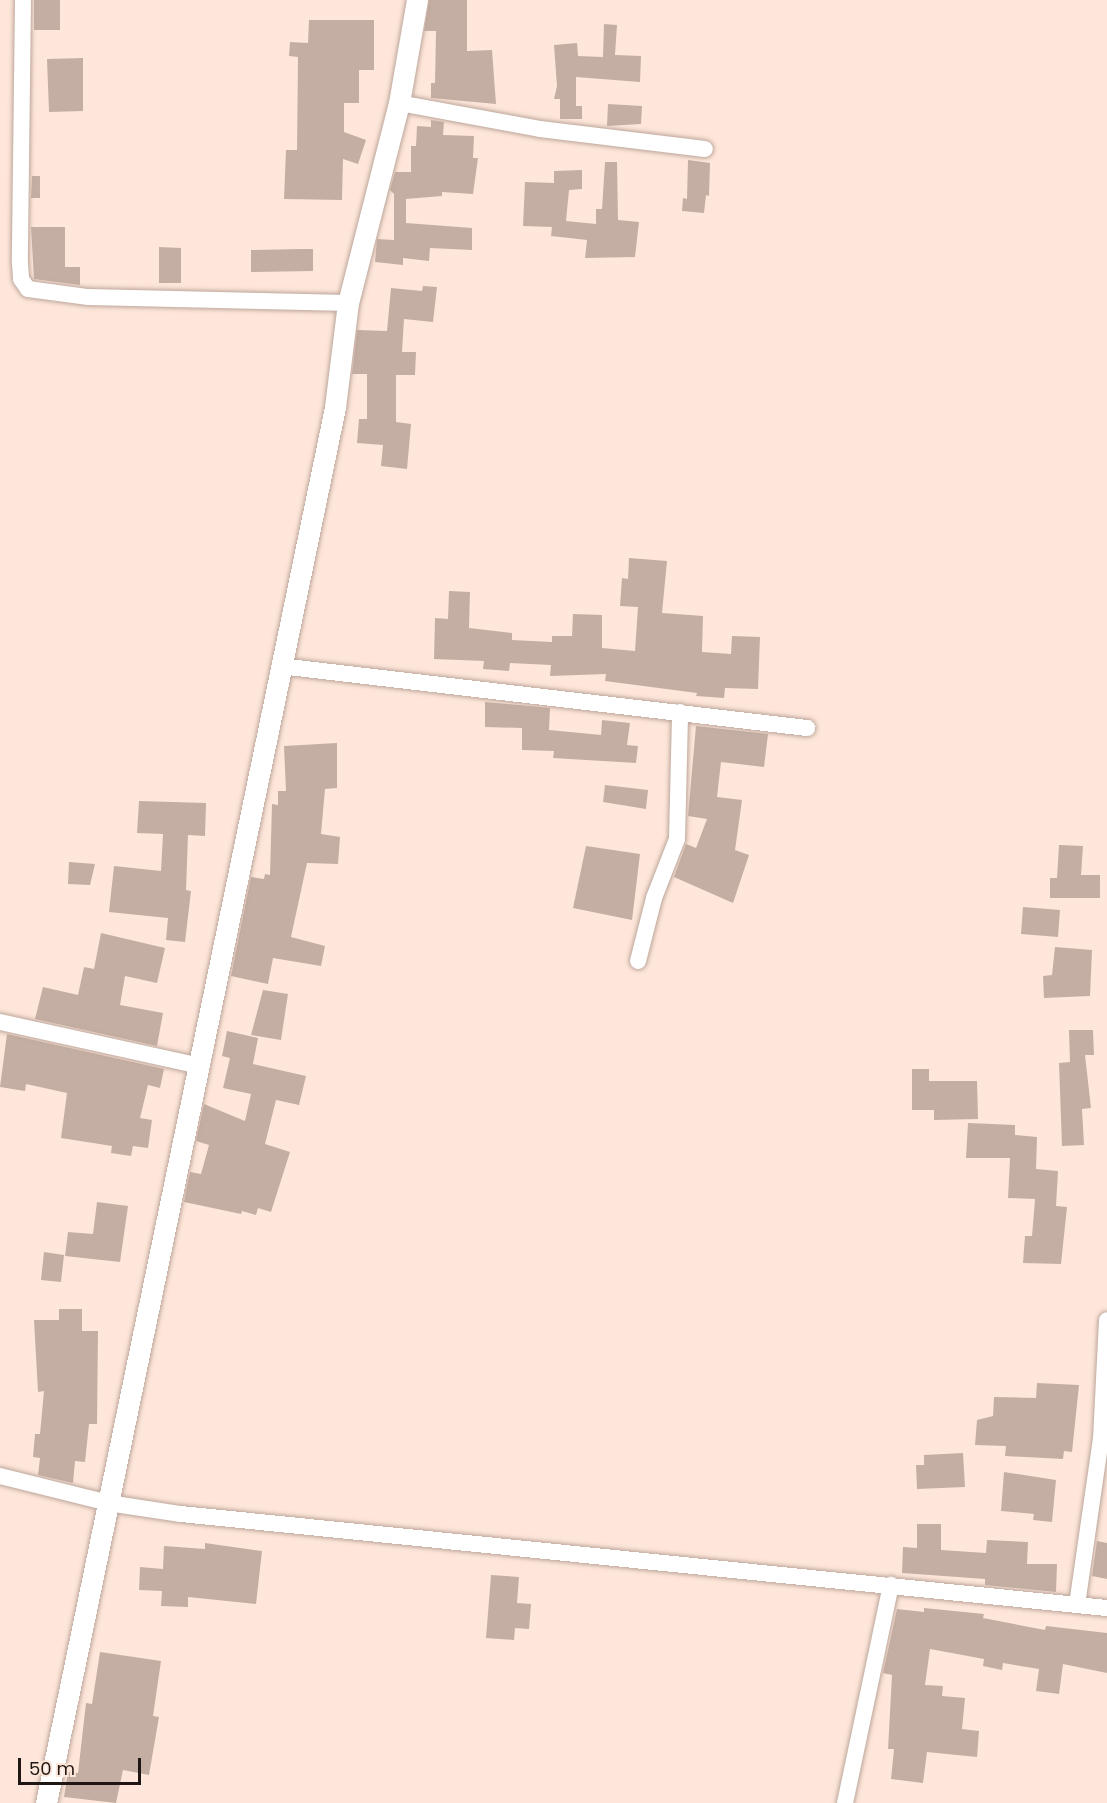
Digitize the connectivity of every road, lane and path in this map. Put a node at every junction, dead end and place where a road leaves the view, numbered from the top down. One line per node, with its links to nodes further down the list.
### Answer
1 (23, 0): 5 (street)
2 (417, 0): 3 (main road)
3 (399, 103): 4 (street); 5 (main road)
4 (705, 149)
5 (348, 303): 6 (main road)
6 (280, 666): 7 (street); 11 (main road)
7 (680, 712): 8 (street); 9 (street)
8 (807, 728)
9 (638, 961)
10 (0, 1022): 11 (street)
11 (196, 1065): 14 (main road)
12 (1107, 1320): 16 (street)
13 (0, 1476): 14 (street)
14 (108, 1503): 15 (street); 18 (main road)
15 (891, 1586): 16 (street); 19 (street)
16 (1077, 1605): 17 (street)
17 (1107, 1608)
18 (46, 1803)
19 (845, 1803)

